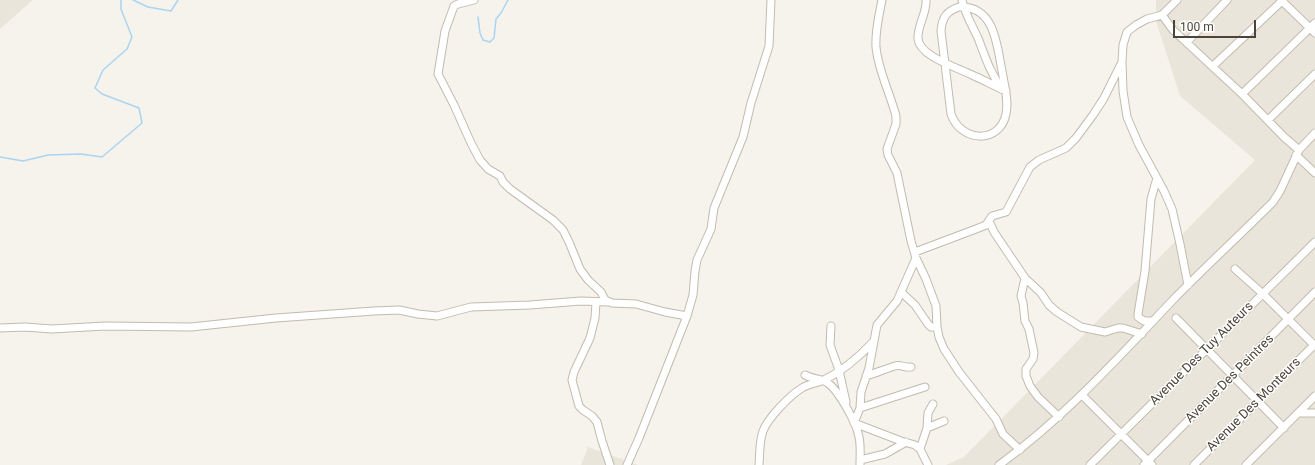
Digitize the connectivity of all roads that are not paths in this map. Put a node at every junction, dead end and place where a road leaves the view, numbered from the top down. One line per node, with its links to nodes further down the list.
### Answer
1 (474, 0): 33 (street)
2 (771, 0): 34 (street)
3 (882, 0): 25 (street)
4 (926, 0): 13 (street)
5 (1177, 0): 9 (street)
6 (1227, 0): 11 (street)
7 (1282, 0): 10 (street); 14 (street)
8 (963, 3): 13 (street); 16 (street); 16 (street)
9 (1162, 15): 11 (street); 12 (street)
10 (1313, 28): 17 (street)
11 (1187, 42): 14 (street)
12 (1122, 62): 22 (street); 23 (street)
13 (945, 64): 16 (street); 16 (street)
14 (1212, 66): 17 (street)
15 (1315, 74): 18 (street)
16 (1006, 91)
17 (1242, 94): 18 (street)
18 (1268, 120): 20 (street)
19 (1315, 133): 20 (street)
20 (1297, 152): 21 (street); 28 (street)
21 (1315, 173)
22 (1157, 178): 28 (street); 37 (street)
23 (989, 221): 25 (street); 27 (street)
24 (1315, 242): 31 (street, Avenue Des Tuy Auteurs)
25 (915, 255): 29 (street); 39 (street)
26 (1235, 268): 31 (street)
27 (1024, 278): 41 (street); 60 (street)
28 (1188, 285): 37 (street)
29 (901, 292): 39 (street); 42 (street)
30 (1315, 292): 36 (street, Avenue Des Peintres)
31 (1263, 294): 36 (street); 44 (street, Avenue Des Tuy Auteurs)
32 (596, 302): 33 (street); 40 (street); 72 (street)
33 (608, 302): 34 (street)
34 (687, 316): 73 (street)
35 (1176, 318): 44 (street)
36 (1289, 319): 43 (street); 48 (street, Avenue Des Peintres)
37 (1153, 321): 41 (street)
38 (831, 326): 46 (street)
39 (937, 327): 68 (street)
40 (0, 328)
41 (1142, 334): 52 (street)
42 (874, 342): 46 (street); 49 (street)
43 (1315, 345): 54 (street, Avenue Des Monteurs)
44 (1207, 349): 48 (street); 65 (street, Avenue Des Tuy Auteurs)
45 (911, 367): 49 (street)
46 (839, 370): 50 (street); 57 (street)
47 (805, 375): 50 (street)
48 (1233, 375): 54 (street); 71 (street, Avenue Des Peintres)
49 (866, 376): 56 (street)
50 (821, 381): 57 (street); 74 (street)
51 (925, 387): 56 (street)
52 (1082, 395): 60 (street); 65 (street)
53 (1315, 396): 59 (street)
54 (1258, 401): 64 (street); 77 (street, Avenue Des Monteurs)
55 (933, 404): 63 (street)
56 (860, 408): 62 (street)
57 (848, 412): 62 (street)
58 (1315, 412): 59 (street)
59 (1298, 413): 64 (street)
60 (1059, 417): 68 (street)
61 (944, 421): 63 (street)
62 (854, 424): 66 (street); 69 (street)
63 (927, 428): 67 (street)
64 (1284, 428): 78 (street)
65 (1121, 435): 71 (street); 76 (street, Avenue Des Tuy Auteurs)
66 (906, 442): 67 (street); 69 (street)
67 (920, 449): 75 (street)
68 (1020, 450): 70 (street)
69 (860, 462)
70 (1002, 464)
71 (1148, 464)
72 (610, 465)
73 (627, 465)
74 (759, 465)
75 (928, 465)
76 (1090, 465)
77 (1194, 465)
78 (1246, 465)

